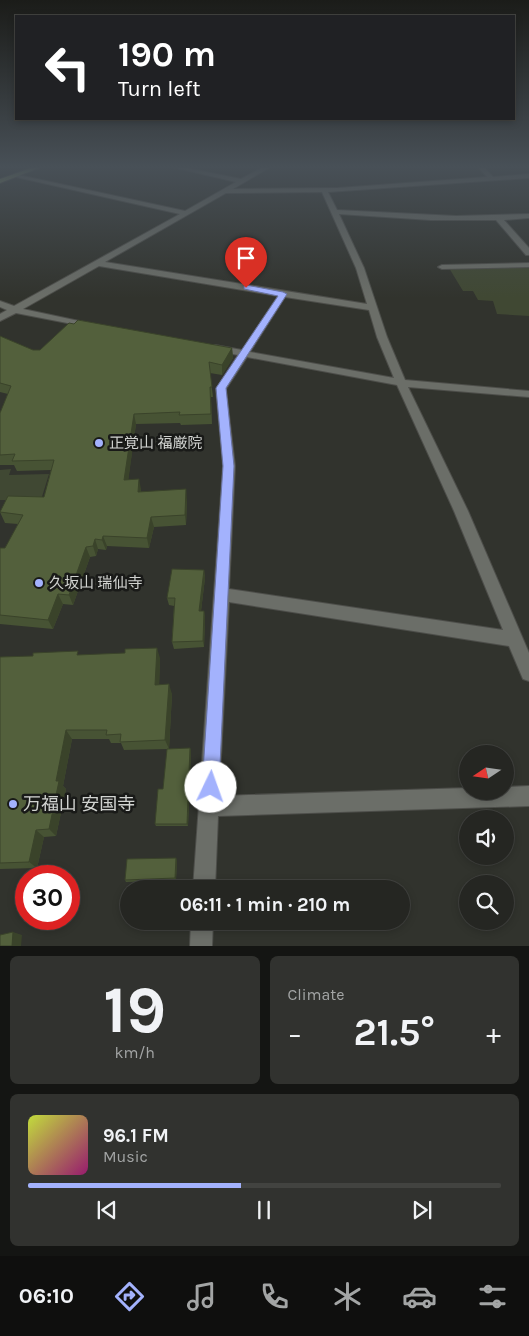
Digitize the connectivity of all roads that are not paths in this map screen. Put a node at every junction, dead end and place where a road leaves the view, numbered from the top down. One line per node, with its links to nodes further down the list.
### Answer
1 (173, 210): 4 (street)
2 (191, 210): 4 (street)
3 (334, 212): 6 (street); 13 (street)
4 (186, 213): 8 (street)
5 (529, 216): 6 (street)
6 (499, 219): 7 (street)
7 (529, 254)
8 (98, 263): 11 (street); 14 (street)
9 (529, 265): 10 (street)
10 (442, 266)
11 (283, 294): 13 (street); 18 (street)
12 (0, 304): 14 (street)
13 (373, 308): 19 (street)
14 (15, 310): 15 (street); 16 (street)
15 (0, 318)
16 (102, 328)
17 (206, 346): 18 (street)
18 (244, 353): 19 (street); 21 (street)
19 (402, 383): 20 (street); 22 (street)
20 (529, 394)
21 (222, 594): 22 (street); 25 (street)
22 (516, 639): 23 (street)
23 (528, 668)
24 (529, 796): 25 (street)
25 (210, 806): 26 (street)
26 (205, 880)
27 (202, 930): 28 (street)
28 (201, 946)

